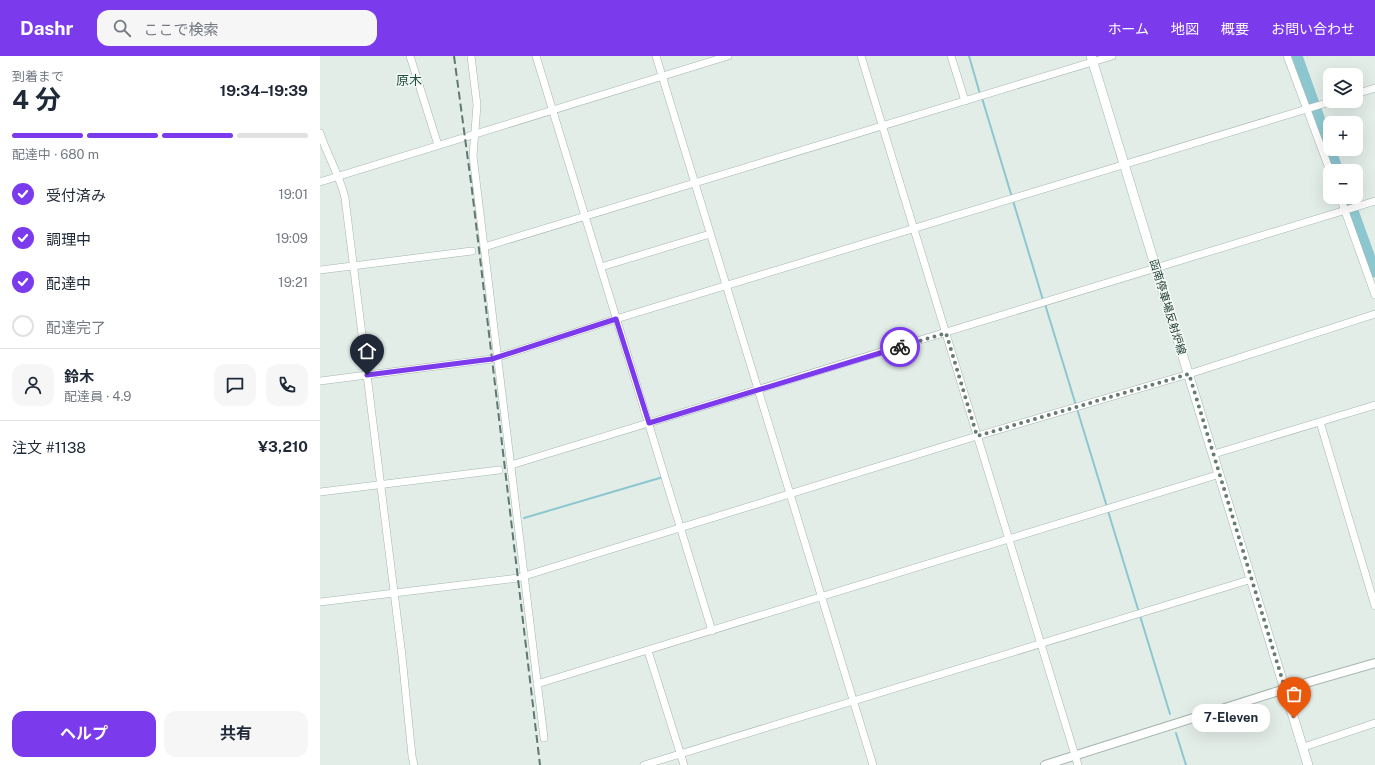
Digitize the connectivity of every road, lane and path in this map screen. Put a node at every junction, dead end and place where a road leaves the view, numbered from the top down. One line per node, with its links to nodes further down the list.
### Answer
1 (410, 56): 21 (street)
2 (472, 56): 20 (street)
3 (536, 56): 17 (street)
4 (656, 56): 11 (street)
5 (728, 56): 11 (street)
6 (861, 56): 18 (street)
7 (951, 56): 14 (street)
8 (1112, 56): 10 (street)
9 (1287, 56): 16 (street)
10 (1092, 59): 14 (street); 23 (main road, 函南停車場反射炉線)
11 (662, 77): 17 (street); 26 (street)
12 (1375, 88): 13 (street)
13 (1363, 92)
14 (964, 100): 18 (street)
15 (1323, 104): 16 (street)
16 (1308, 109): 22 (street); 23 (street)
17 (553, 110): 20 (street); 30 (street)
18 (882, 125): 26 (street); 31 (street)
19 (320, 133): 24 (street)
20 (474, 135): 21 (street); 33 (street)
21 (438, 145): 24 (street)
22 (1328, 164)
23 (1124, 165): 31 (street); 37 (main road, 函南停車場反射炉線)
24 (337, 176): 25 (street); 35 (street)
25 (320, 182)
26 (694, 182): 30 (street); 32 (street)
27 (1375, 201): 29 (street)
28 (1343, 204): 29 (street)
29 (1346, 210): 37 (street); 40 (street)
30 (585, 216): 33 (street); 36 (street)
31 (914, 229): 39 (street); 43 (street)
32 (710, 234): 36 (street); 39 (street)
33 (484, 247): 44 (street)
34 (472, 251): 35 (street)
35 (354, 265): 38 (street); 46 (street)
36 (601, 268): 42 (street)
37 (1156, 269): 43 (street); 45 (main road, 函南停車場反射炉線)
38 (320, 270)
39 (727, 286): 42 (street); 48 (street)
40 (1375, 295)
41 (1375, 314): 45 (street)
42 (616, 319): 44 (street); 51 (street)
43 (946, 333): 48 (street); 52 (street)
44 (498, 357): 46 (street); 54 (street)
45 (1189, 374): 52 (street); 53 (main road, 函南停車場反射炉線)
46 (367, 375): 47 (street); 57 (street)
47 (320, 381)
48 (758, 390): 51 (street); 59 (street)
49 (1375, 405): 50 (street)
50 (1320, 422): 53 (street); 67 (street)
51 (649, 423): 54 (street); 60 (street)
52 (977, 436): 59 (street); 61 (street)
53 (1214, 454): 56 (main road, 函南停車場反射炉線)
54 (511, 464): 62 (street)
55 (499, 470): 57 (street)
56 (1220, 474): 61 (street); 63 (main road, 函南停車場反射炉線)
57 (380, 484): 58 (street); 64 (street)
58 (320, 492)
59 (790, 494): 60 (street); 65 (street)
60 (680, 528): 62 (street); 68 (street)
61 (1009, 539): 65 (street); 69 (street)
62 (524, 576): 64 (street); 72 (street)
63 (1252, 579): 69 (street); 73 (main road, 函南停車場反射炉線)
64 (393, 594): 66 (street); 80 (street)
65 (821, 598): 68 (street); 74 (street)
66 (320, 602)
67 (1375, 606)
68 (712, 631): 70 (street)
69 (1040, 644): 74 (street); 79 (street)
70 (648, 651): 72 (street); 78 (street)
71 (1375, 663): 73 (street)
72 (537, 684): 76 (street)
73 (1285, 689): 77 (main road, 函南停車場反射炉線); 79 (street)
74 (853, 702): 78 (street); 83 (street)
75 (1375, 723): 77 (street)
76 (544, 738)
77 (1304, 748): 86 (main road, 函南停車場反射炉線)
78 (681, 754): 81 (street); 82 (street)
79 (1076, 756): 84 (street); 85 (street)
80 (414, 765)
81 (644, 765)
82 (684, 765)
83 (873, 765)
84 (1046, 765)
85 (1078, 765)
86 (1308, 765)

